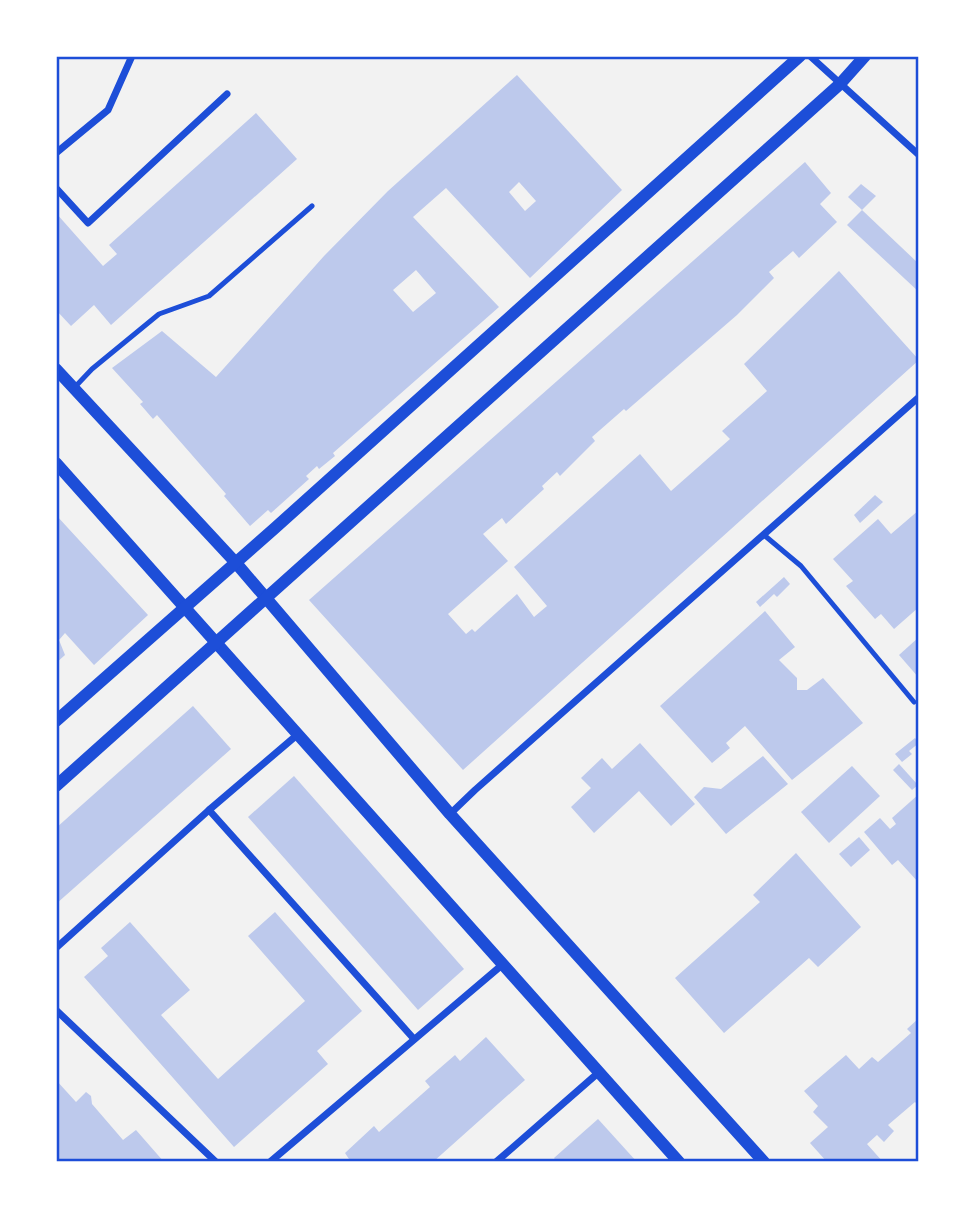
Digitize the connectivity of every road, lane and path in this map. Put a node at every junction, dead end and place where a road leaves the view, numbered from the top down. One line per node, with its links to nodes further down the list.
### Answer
1 (132, 56): 7 (street)
2 (800, 56): 16 (street)
3 (810, 56): 5 (street)
4 (865, 56): 5 (street)
5 (840, 84): 8 (street); 17 (street)
6 (227, 94): 9 (street)
7 (56, 153)
8 (919, 155)
9 (56, 188)
10 (312, 206): 12 (lane)
11 (56, 369): 12 (street)
12 (74, 388): 16 (street)
13 (919, 397): 15 (street)
14 (56, 463): 18 (street)
15 (764, 535): 20 (lane); 25 (street)
16 (236, 563): 17 (street); 18 (street)
17 (265, 598): 19 (street); 25 (street)
18 (184, 609): 19 (street); 21 (street)
19 (215, 644): 22 (street); 23 (street)
20 (915, 702)
21 (56, 720)
22 (297, 735): 24 (street); 27 (street)
23 (56, 786)
24 (209, 810): 26 (street); 29 (street)
25 (450, 814): 35 (street)
26 (56, 948)
27 (502, 965): 29 (street); 30 (street)
28 (56, 1010): 31 (street)
29 (414, 1039): 32 (street)
30 (598, 1073): 33 (street); 34 (street)
31 (216, 1162)
32 (270, 1162)
33 (496, 1162)
34 (679, 1162)
35 (764, 1162)

